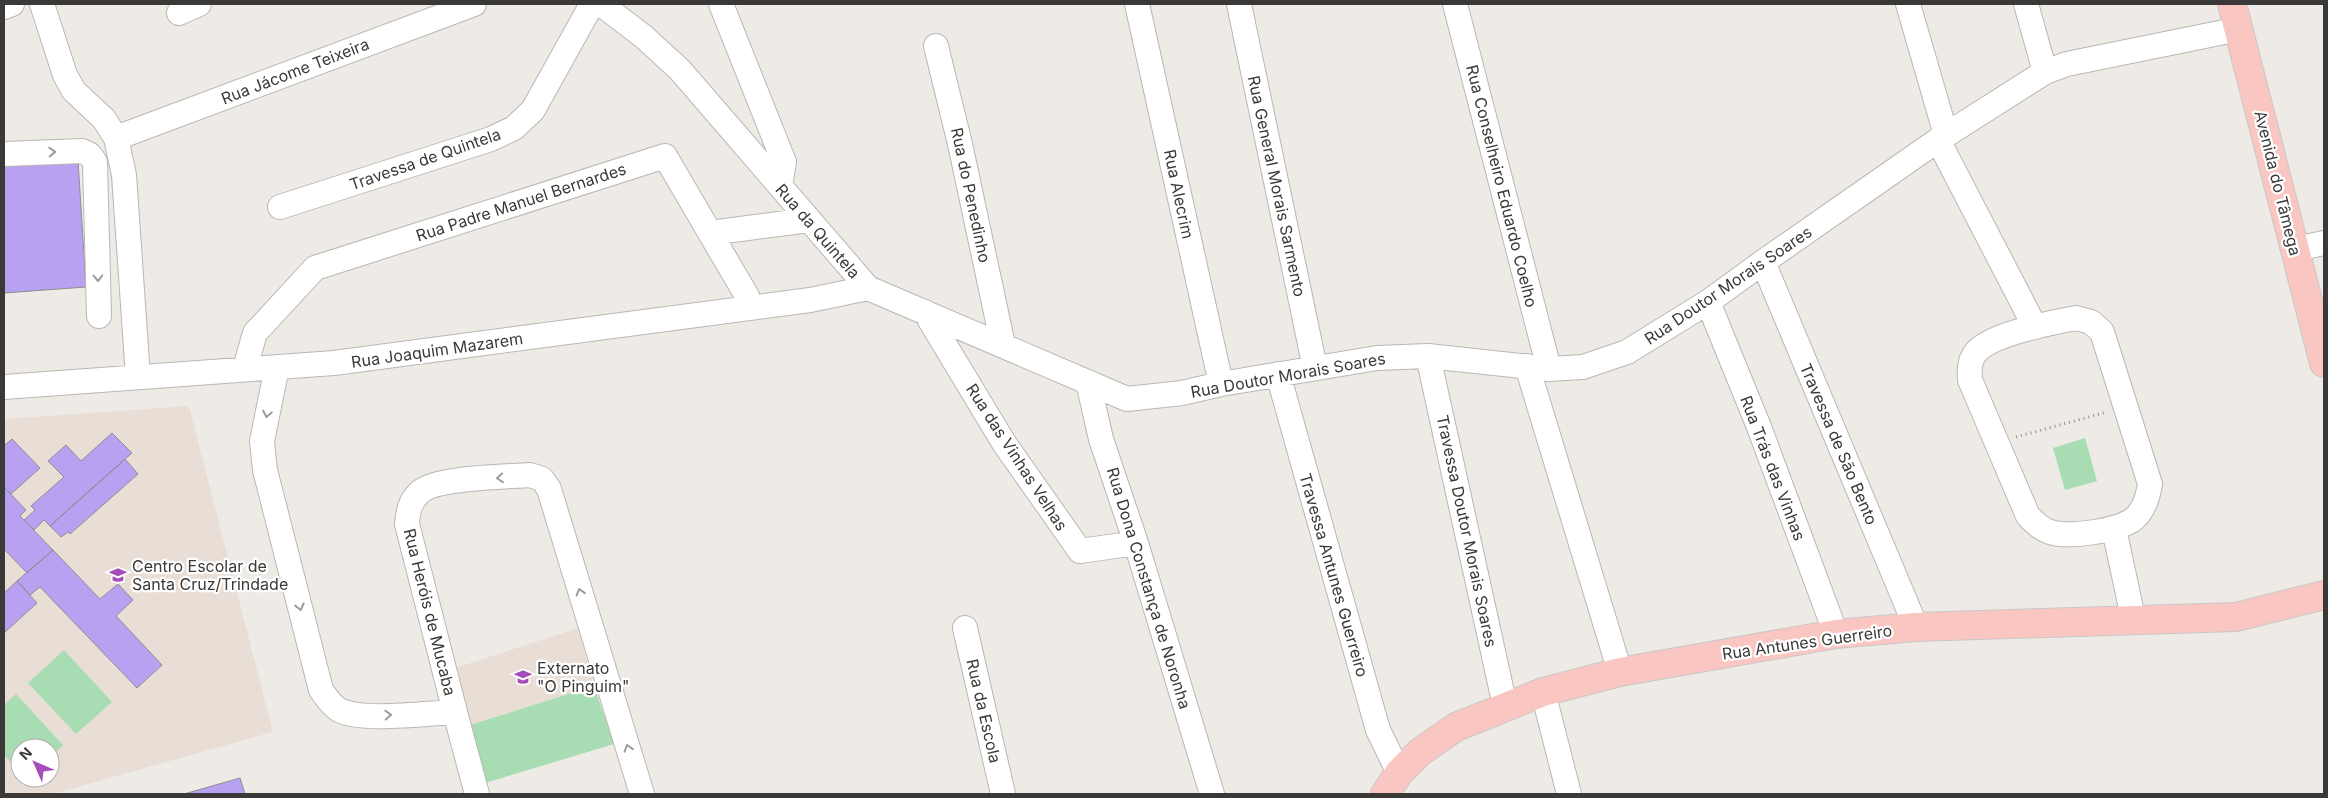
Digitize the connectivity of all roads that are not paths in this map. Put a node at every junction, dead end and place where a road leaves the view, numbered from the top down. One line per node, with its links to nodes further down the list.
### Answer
1 (12, 4): 12 (street)
2 (42, 4): 16 (street)
3 (474, 4): 16 (street, Rua Jácome Teixeira)
4 (592, 4): 20 (street, Travessa de Quintela)
5 (601, 4): 19 (street, Rua da Quintela)
6 (721, 4): 19 (street)
7 (1137, 4): 42 (street, Rua Alecrim)
8 (1239, 4): 38 (street, Rua General Morais Sarmento)
9 (1455, 4): 36 (street, Rua Conselheiro Eduardo Coelho)
10 (1908, 4): 17 (street)
11 (2026, 4): 15 (street)
12 (4, 7)
13 (2236, 17): 15 (street, Rua Doutor Morais Soares); 24 (main road, Avenida do Tâmega)
14 (936, 46): 32 (street, Rua do Penedinho)
15 (2045, 72): 17 (street, Rua Doutor Morais Soares)
16 (116, 138): 40 (street)
17 (1942, 138): 25 (street, Rua Doutor Morais Soares); 31 (street)
18 (4, 154): 30 (street, one-way to 30)
19 (780, 186): 21 (street, Rua da Quintela)
20 (280, 207)
21 (809, 220): 22 (street); 26 (street, Rua da Quintela)
22 (710, 233): 27 (street); 37 (street, Rua Padre Manuel Bernardes)
23 (2324, 243): 24 (street)
24 (2295, 249): 34 (main road, Avenida do Tâmega)
25 (1763, 262): 28 (street, Rua Doutor Morais Soares); 48 (street, Travessa de São Bento)
26 (868, 288): 29 (street, Rua da Quintela); 35 (street, Rua Joaquim Mazarem)
27 (747, 296)
28 (1708, 302): 36 (street, Rua Doutor Morais Soares); 50 (street, Rua Trás das Vinhas)
29 (925, 312): 32 (street, Rua da Quintela); 45 (street, Rua das Vinhas Velhas)
30 (99, 316)
31 (2035, 327): 44 (street); 44 (street)
32 (1003, 345): 41 (street, Rua da Quintela)
33 (1428, 356): 36 (street, Rua Doutor Morais Soares); 38 (street, Rua Doutor Morais Soares); 53 (street, Travessa Doutor Morais Soares)
34 (2324, 363)
35 (277, 366): 37 (street, Rua Joaquim Mazarem); 54 (street, one-way to 54)
36 (1538, 367): 51 (street, Rua Conselheiro Eduardo Coelho)
37 (245, 368): 40 (street, Rua Joaquim Mazarem)
38 (1315, 368): 39 (street, Rua Doutor Morais Soares)
39 (1278, 374): 42 (street, Rua Doutor Morais Soares); 55 (street, Travessa Antunes Guerreiro)
40 (138, 377): 43 (street, Rua Joaquim Mazarem)
41 (1088, 382): 42 (street, Rua Doutor Morais Soares); 45 (street, Rua Dona Constança de Noronha)
42 (1220, 384)
43 (4, 387)
44 (2114, 529): 47 (street)
45 (1136, 543): 59 (street, Rua Dona Constança de Noronha)
46 (2324, 595): 47 (main road, Rua Antunes Guerreiro)
47 (2134, 622): 48 (main road, Rua Antunes Guerreiro)
48 (1916, 627): 50 (main road, Rua Antunes Guerreiro)
49 (965, 628): 58 (street, Rua da Escola)
50 (1836, 634): 51 (main road, Rua Antunes Guerreiro)
51 (1620, 672): 52 (main road, Rua Antunes Guerreiro)
52 (1544, 692): 53 (main road, Rua Antunes Guerreiro); 60 (street)
53 (1505, 706): 55 (main road, Rua Antunes Guerreiro)
54 (455, 712): 56 (street); 57 (street, Rua Heróis de Mucaba, one-way to 54)
55 (1392, 784)
56 (477, 794)
57 (642, 794)
58 (1003, 794)
59 (1212, 794)
60 (1569, 794)

